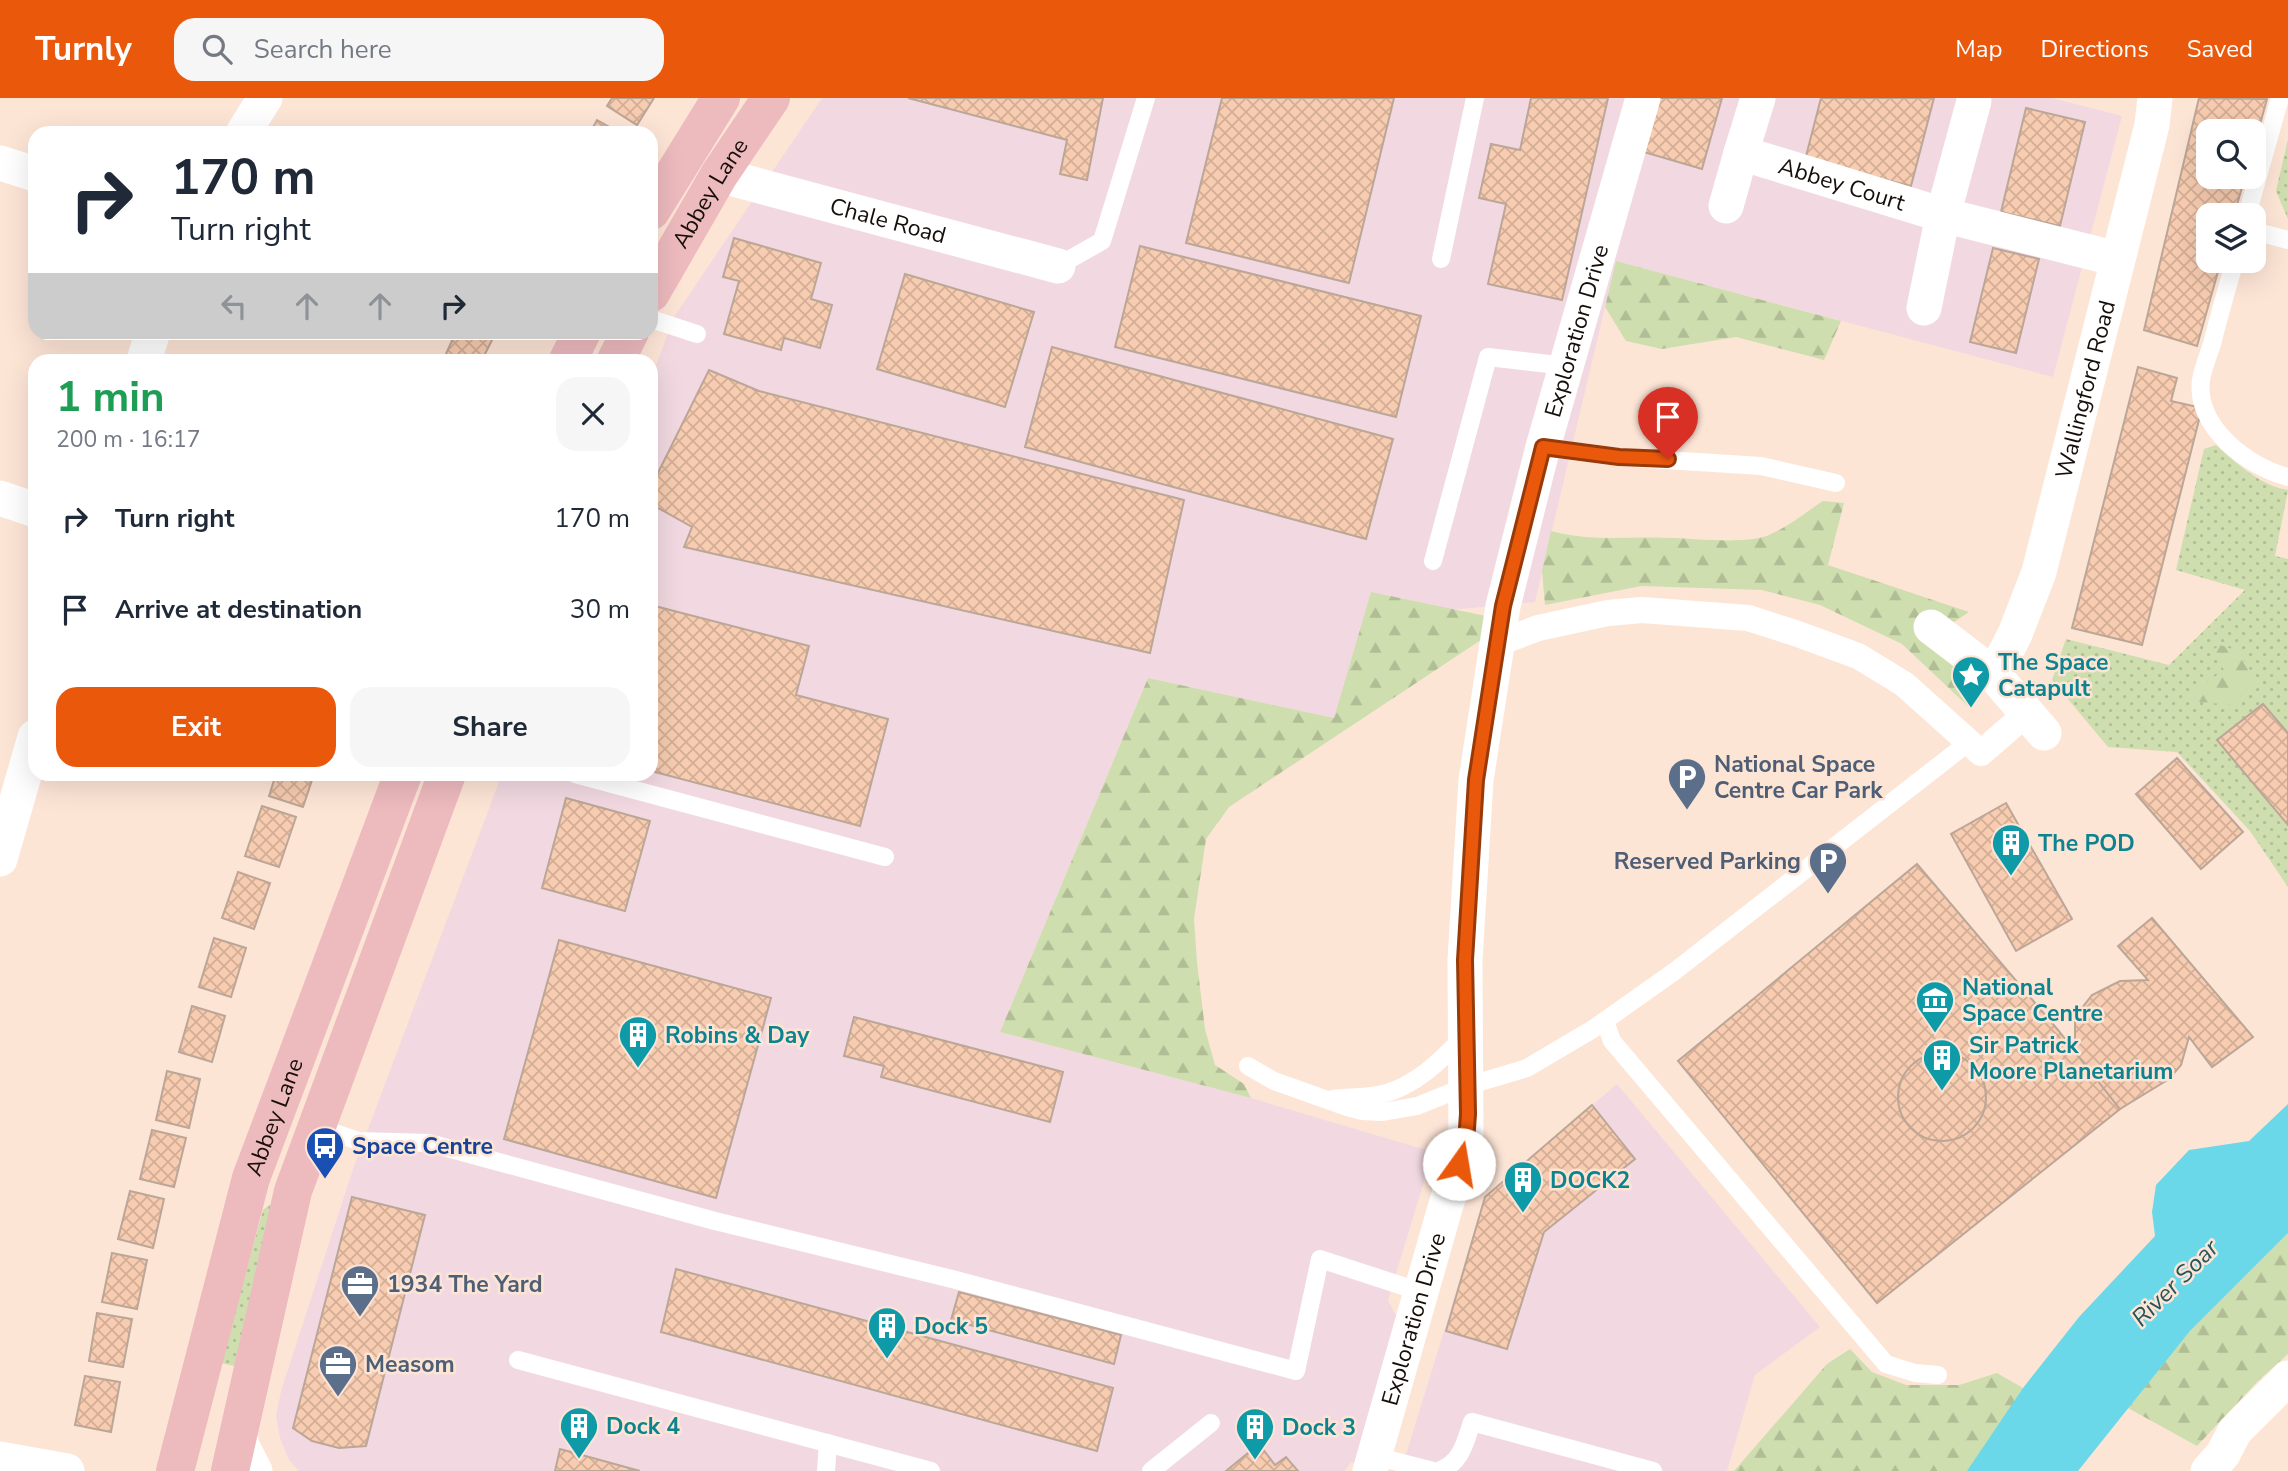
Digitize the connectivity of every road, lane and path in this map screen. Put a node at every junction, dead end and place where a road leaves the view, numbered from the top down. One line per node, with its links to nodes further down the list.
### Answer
1 (265, 98): 11 (street)
2 (721, 98): 16 (main road, Abbey Lane)
3 (771, 98): 15 (main road, Abbey Lane)
4 (1146, 98): 24 (lane)
5 (1475, 98): 22 (lane)
6 (1643, 98): 30 (street, Exploration Drive)
7 (1758, 98): 12 (street)
8 (2155, 98): 23 (street, Wallingford Road)
9 (2280, 98): 17 (lane)
10 (1974, 101): 19 (street)
11 (247, 126)
12 (1741, 153): 18 (street); 19 (street, Abbey Court)
13 (0, 163): 14 (street)
14 (28, 172)
15 (719, 175): 24 (street, Chale Road); 26 (main road, Abbey Lane)
16 (658, 200)
17 (2250, 203)
18 (1726, 206)
19 (1944, 215): 23 (street, Abbey Court); 27 (street)
20 (2266, 234): 21 (lane)
21 (2288, 240)
22 (1441, 259)
23 (2117, 259): 39 (street, Wallingford Road)
24 (1058, 267)
25 (2232, 273): 32 (lane)
26 (658, 281)
27 (1924, 308)
28 (658, 320): 29 (lane)
29 (697, 334)
30 (1566, 366): 31 (street, Exploration Drive); 36 (lane)
31 (1543, 447): 33 (lane); 38 (street, Exploration Drive)
32 (2288, 477)
33 (1836, 483)
34 (0, 498): 35 (street)
35 (28, 508)
36 (1433, 561)
37 (1931, 627): 39 (street)
38 (1496, 644): 41 (street); 49 (street, Exploration Drive)
39 (1994, 676): 40 (street)
40 (2035, 723): 41 (street)
41 (1969, 742): 48 (lane)
42 (28, 760): 46 (street)
43 (400, 781): 54 (main road, Abbey Lane)
44 (444, 781): 53 (main road, Abbey Lane)
45 (601, 781): 47 (lane)
46 (2, 844)
47 (885, 857)
48 (1605, 1021): 51 (lane); 58 (lane)
49 (1466, 1034): 51 (street, Exploration Drive); 52 (lane)
50 (1248, 1066): 52 (lane)
51 (1467, 1086): 52 (lane); 56 (street, Exploration Drive)
52 (1328, 1099)
53 (316, 1127): 55 (main road, Abbey Lane); 56 (lane)
54 (251, 1178): 55 (lane); 67 (main road, Abbey Lane)
55 (293, 1191): 61 (main road, Abbey Lane)
56 (1421, 1292): 64 (street, Exploration Drive)
57 (518, 1360): 62 (lane)
58 (1938, 1375)
59 (2288, 1378): 65 (street)
60 (1211, 1423): 72 (lane)
61 (239, 1432): 68 (main road, Abbey Lane); 69 (street)
62 (828, 1443): 70 (lane); 71 (lane)
63 (0, 1459): 66 (street)
64 (1373, 1463): 73 (lane)
65 (2225, 1465)
66 (67, 1471)
67 (175, 1471)
68 (230, 1471)
69 (255, 1471)
70 (826, 1471)
71 (932, 1471)
72 (1151, 1471)
73 (1435, 1471): 74 (lane)
74 (1653, 1471)

